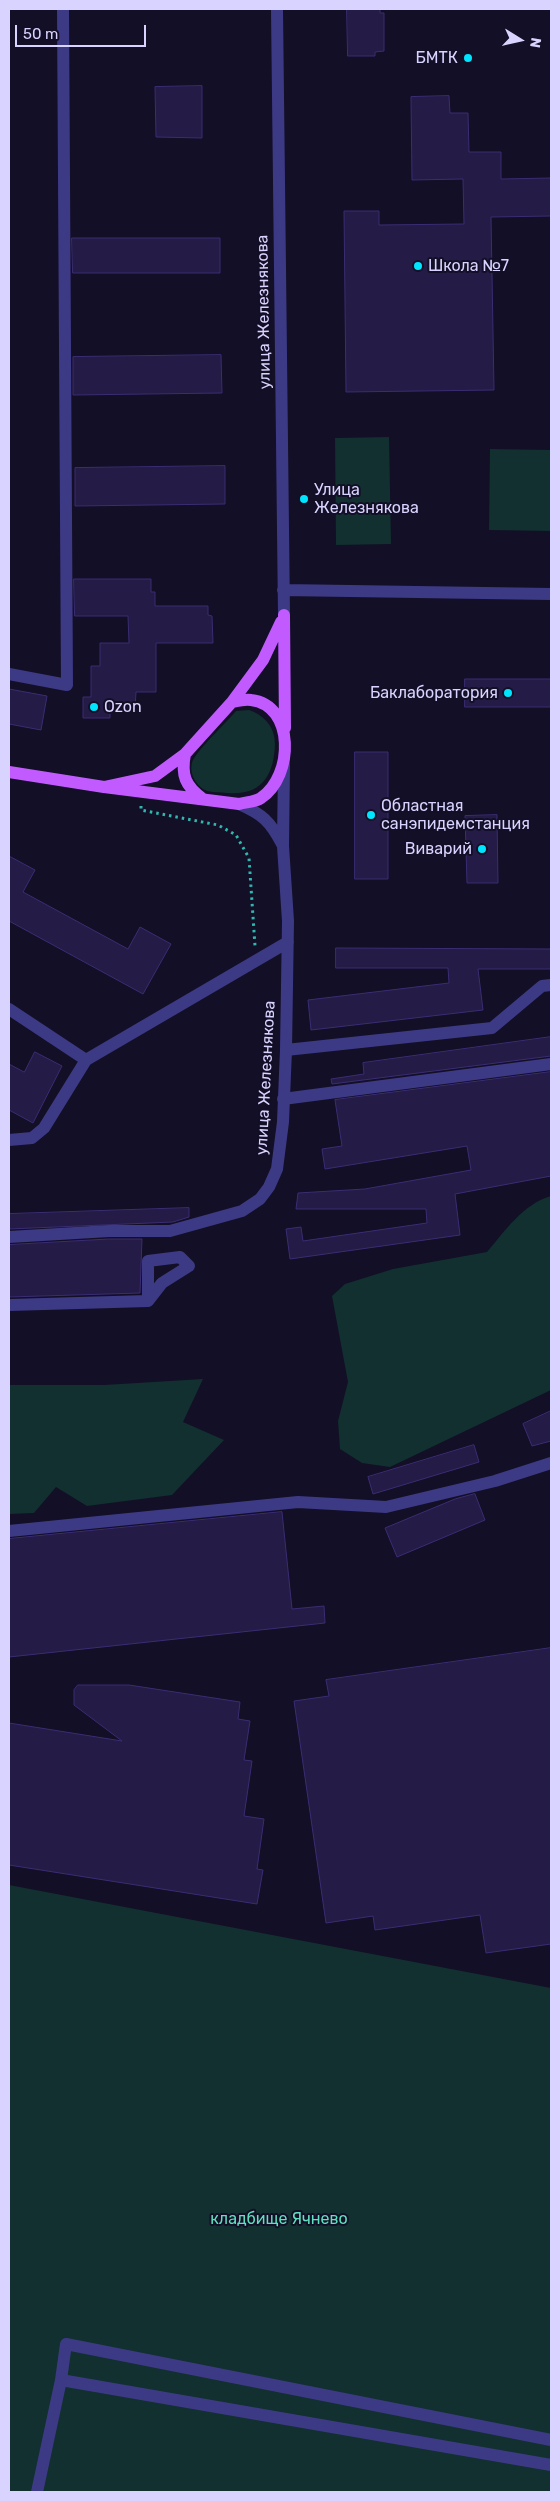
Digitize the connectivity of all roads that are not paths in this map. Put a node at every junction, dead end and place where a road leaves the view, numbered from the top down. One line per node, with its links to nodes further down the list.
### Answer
1 (63, 9): 6 (street)
2 (277, 9): 3 (street, улица Железнякова)
3 (283, 590): 4 (street); 5 (street, улица Железнякова)
4 (551, 594)
5 (284, 615): 7 (main road, улица Железнякова); 8 (main road, улица Железнякова)
6 (9, 674)
7 (232, 702): 8 (main road); 9 (main road)
8 (285, 736): 10 (main road)
9 (185, 754): 12 (main road); 13 (main road)
10 (284, 764): 14 (main road); 15 (street, улица Железнякова)
11 (9, 772): 12 (main road)
12 (104, 788): 13 (main road)
13 (205, 800): 14 (main road)
14 (239, 804): 15 (street, улица Железнякова)
15 (283, 846): 16 (street, улица Железнякова)
16 (288, 942): 19 (street, улица Железнякова); 20 (street)
17 (551, 984): 19 (street)
18 (9, 1009): 20 (street)
19 (286, 1050): 22 (street, улица Железнякова)
20 (86, 1060): 23 (street)
21 (551, 1064): 22 (street)
22 (284, 1099): 24 (street, улица Железнякова)
23 (9, 1140)
24 (9, 1237)
25 (148, 1301): 26 (street)
26 (9, 1305)
27 (551, 1463): 28 (street)
28 (9, 1532)
29 (61, 2380): 30 (street); 31 (street); 32 (street)
30 (551, 2440)
31 (551, 2465)
32 (37, 2492)

